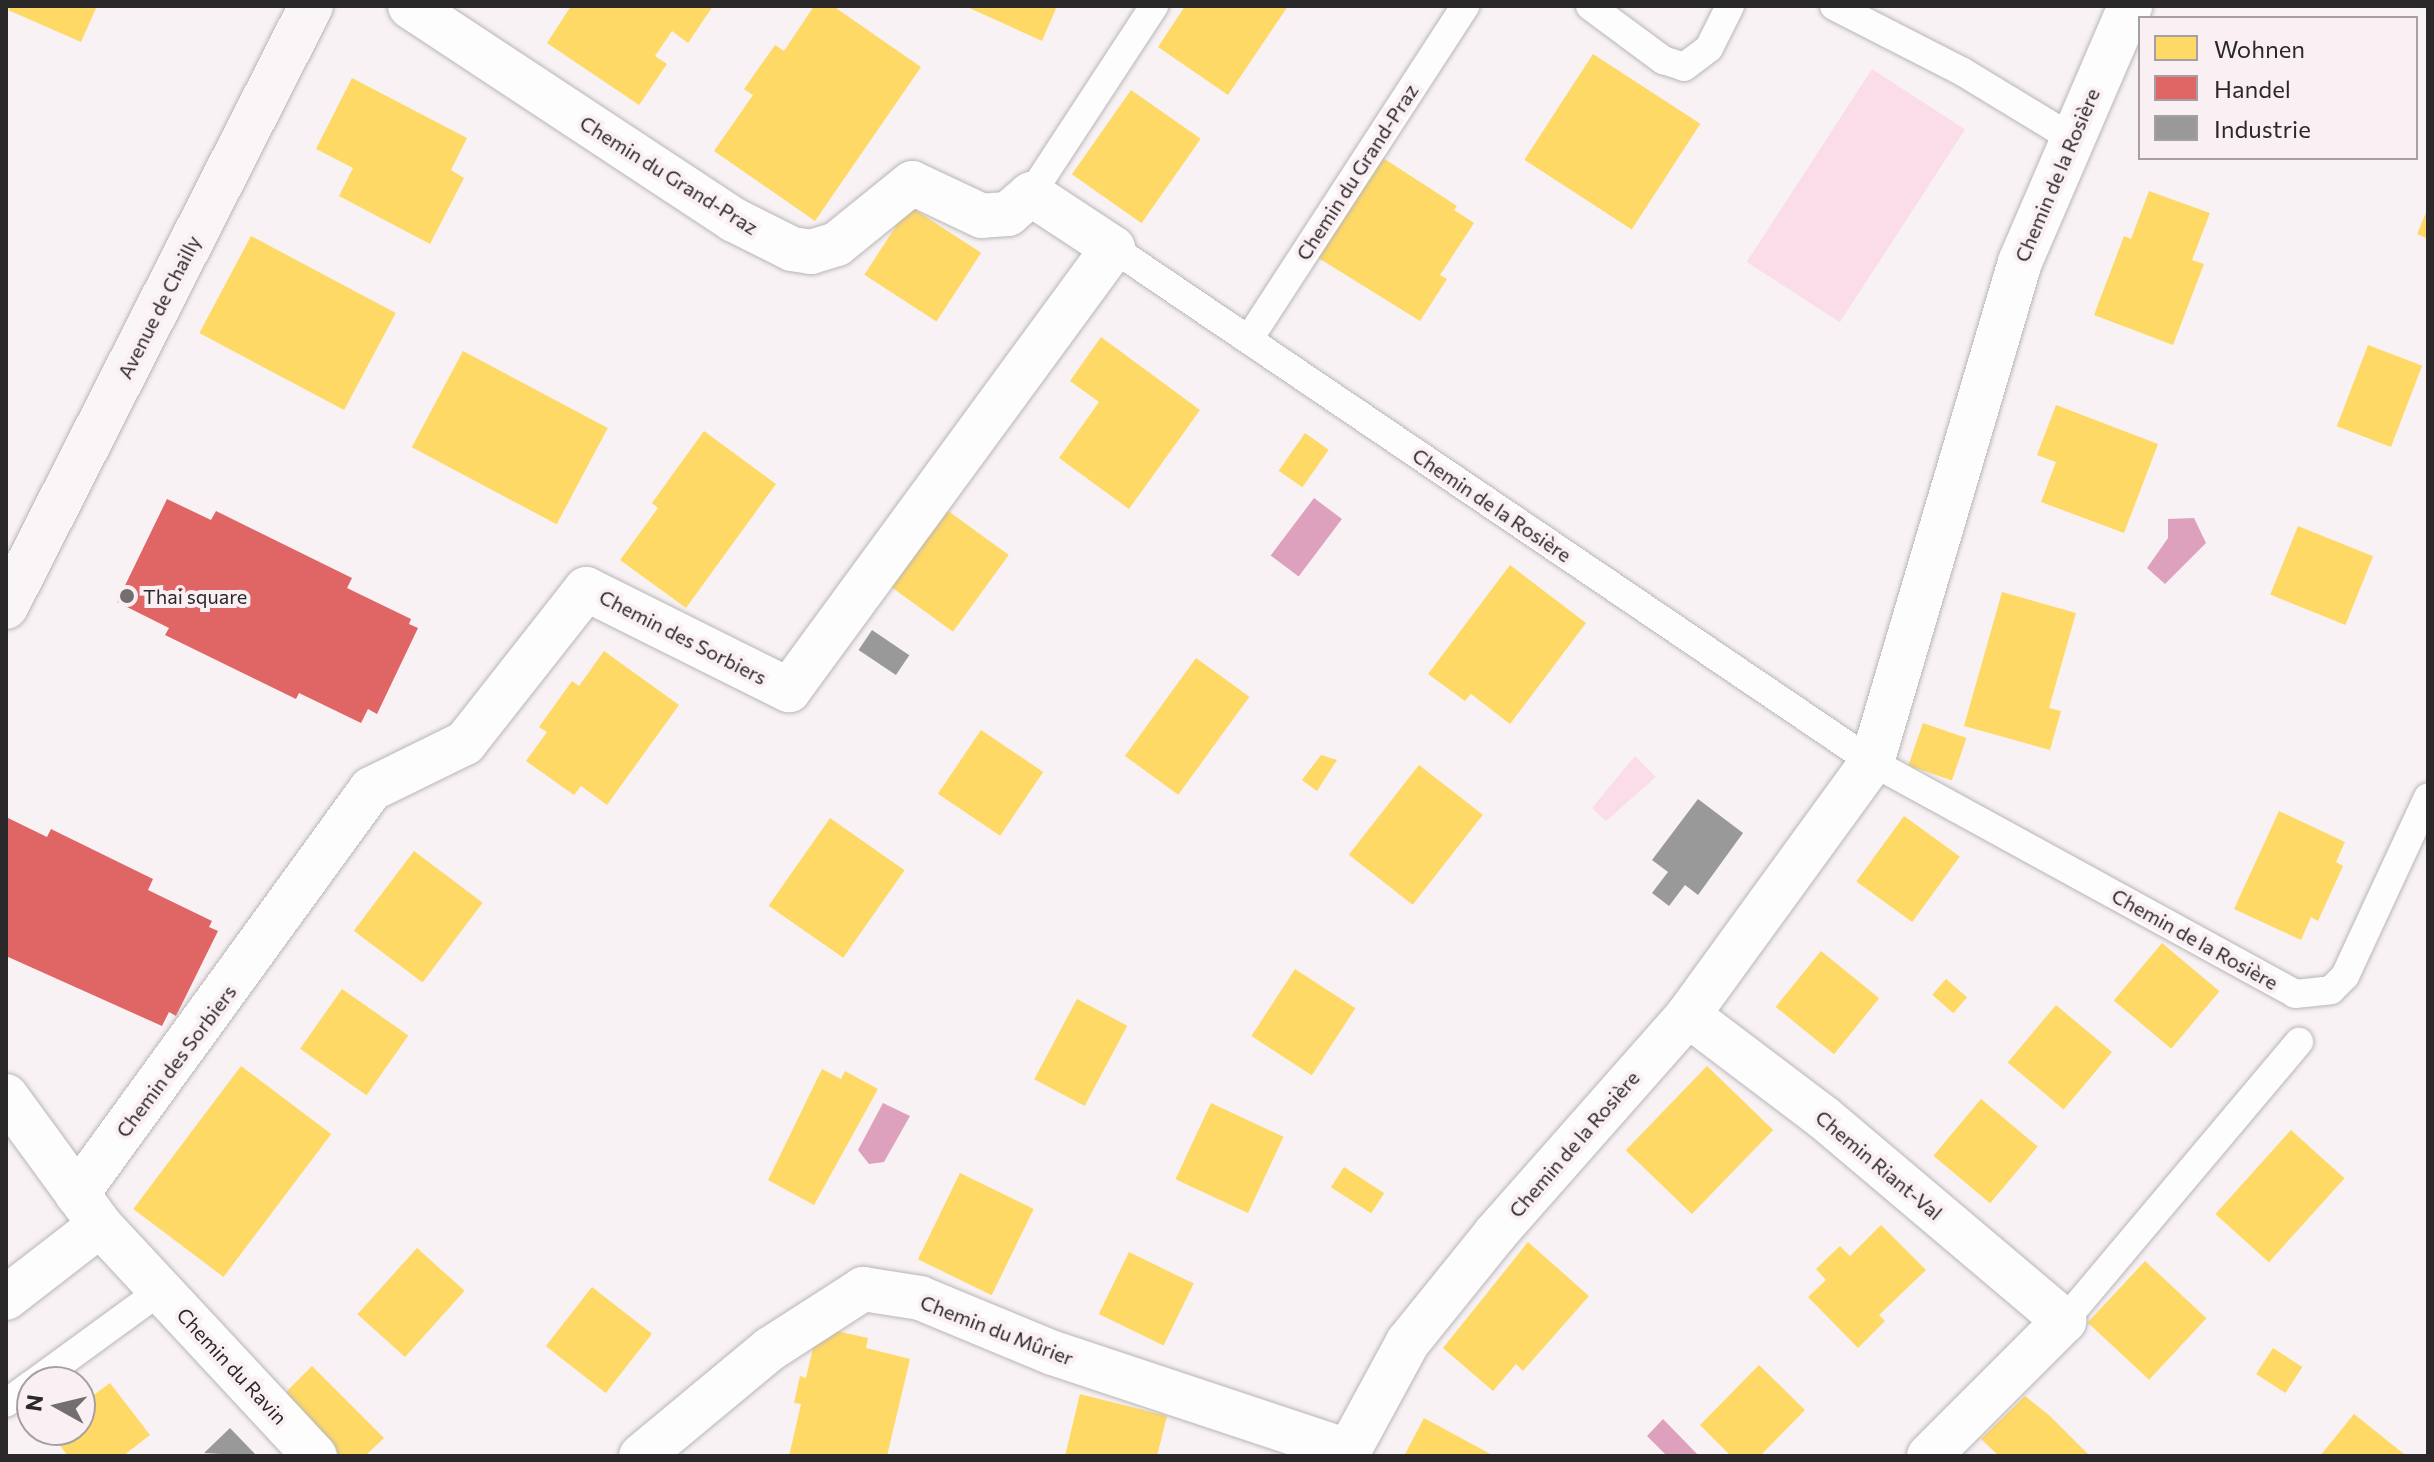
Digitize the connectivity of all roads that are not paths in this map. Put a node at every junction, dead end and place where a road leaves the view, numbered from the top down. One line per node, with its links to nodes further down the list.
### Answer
1 (311, 6): 13 (street, Avenue de Chailly)
2 (410, 6): 10 (street, Chemin du Grand-Praz)
3 (1154, 6): 10 (lane, Chemin du Grand-Praz)
4 (1465, 6): 12 (lane, Chemin du Grand-Praz)
5 (1590, 6): 6 (lane)
6 (1730, 6)
7 (1834, 6): 9 (lane)
8 (2130, 6): 9 (street, Chemin de la Rosière)
9 (2073, 139): 14 (street, Chemin de la Rosière)
10 (1031, 194): 11 (street)
11 (1113, 248): 12 (lane, Chemin de la Rosière); 19 (street, Chemin des Sorbiers)
12 (1249, 339): 14 (lane, Chemin de la Rosière)
13 (6, 607)
14 (1872, 762): 15 (lane, Chemin de la Rosière); 16 (street, Chemin de la Rosière)
15 (2428, 797)
16 (1688, 1015): 22 (street, Chemin Riant-Val); 25 (street, Chemin de la Rosière)
17 (2299, 1042): 22 (lane)
18 (6, 1096): 19 (street, Chemin du Ravin)
19 (88, 1209): 20 (street, Chemin du Ravin); 21 (street)
20 (161, 1290): 23 (lane, Chemin du Ravin); 24 (street, Chemin du Ravin)
21 (6, 1298)
22 (2064, 1321): 27 (street)
23 (56, 1366)
24 (302, 1451)
25 (1346, 1454): 26 (street, Chemin du Mûrier)
26 (641, 1456)
27 (1929, 1456)

